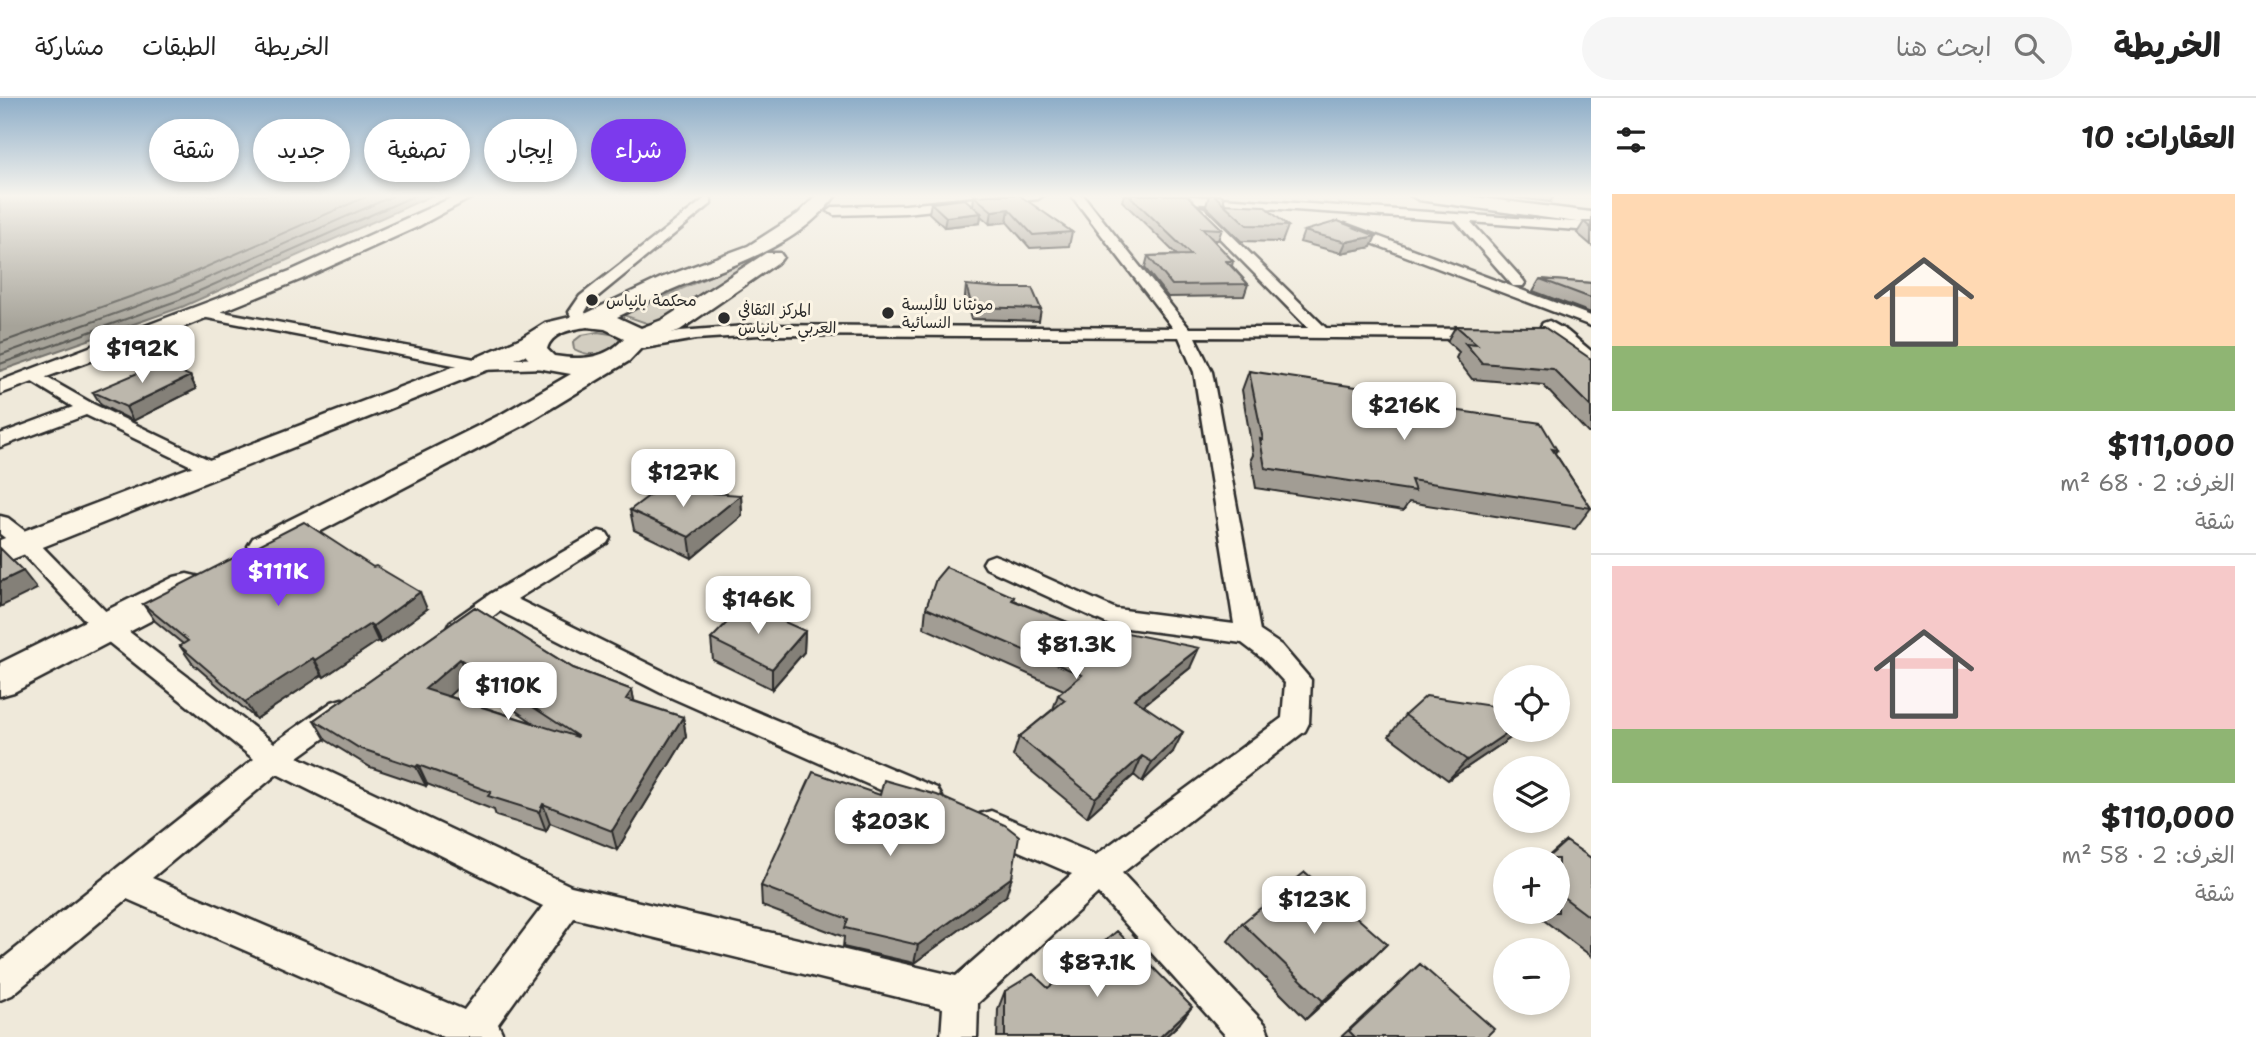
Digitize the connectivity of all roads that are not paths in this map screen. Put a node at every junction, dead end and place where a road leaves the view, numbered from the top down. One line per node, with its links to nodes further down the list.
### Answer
1 (379, 239): 14 (street)
2 (660, 239): 16 (street)
3 (772, 239): 9 (main road)
4 (794, 239): 10 (main road)
5 (1111, 239): 18 (street)
6 (1228, 239): 19 (street)
7 (1381, 239): 11 (street)
8 (1479, 239): 12 (street)
9 (755, 250): 10 (main road); 16 (main road)
10 (777, 254): 21 (main road)
11 (1481, 281): 12 (street); 17 (street); 20 (street)
12 (1518, 283): 13 (street)
13 (1542, 285)
14 (226, 306): 15 (street); 24 (street)
15 (207, 314): 24 (street); 25 (street)
16 (586, 321): 21 (main road); 22 (main road)
17 (1591, 321)
18 (1186, 334): 19 (street); 21 (street); 36 (street)
19 (1323, 334): 20 (street)
20 (1561, 334): 23 (street)
21 (629, 347): 22 (main road); 35 (main road)
22 (542, 352): 24 (main road)
23 (1591, 359)
24 (488, 361): 29 (main road)
25 (35, 376): 26 (street); 27 (street)
26 (0, 388)
27 (87, 408): 28 (street); 29 (street)
28 (0, 441)
29 (215, 470): 32 (main road)
30 (0, 523): 32 (street)
31 (599, 538): 34 (street)
32 (13, 548): 35 (street)
33 (994, 563): 36 (street)
34 (498, 600): 37 (street); 41 (street)
35 (106, 627): 38 (main road); 40 (street)
36 (1248, 635): 41 (street)
37 (442, 640)
38 (0, 681)
39 (363, 695): 40 (street)
40 (274, 759): 42 (street); 43 (street)
41 (1099, 871): 45 (street); 48 (street)
42 (124, 882): 44 (street); 46 (street)
43 (567, 901): 45 (street); 46 (street)
44 (0, 984)
45 (961, 995): 47 (street)
46 (474, 1035)
47 (959, 1037)
48 (1252, 1037)

